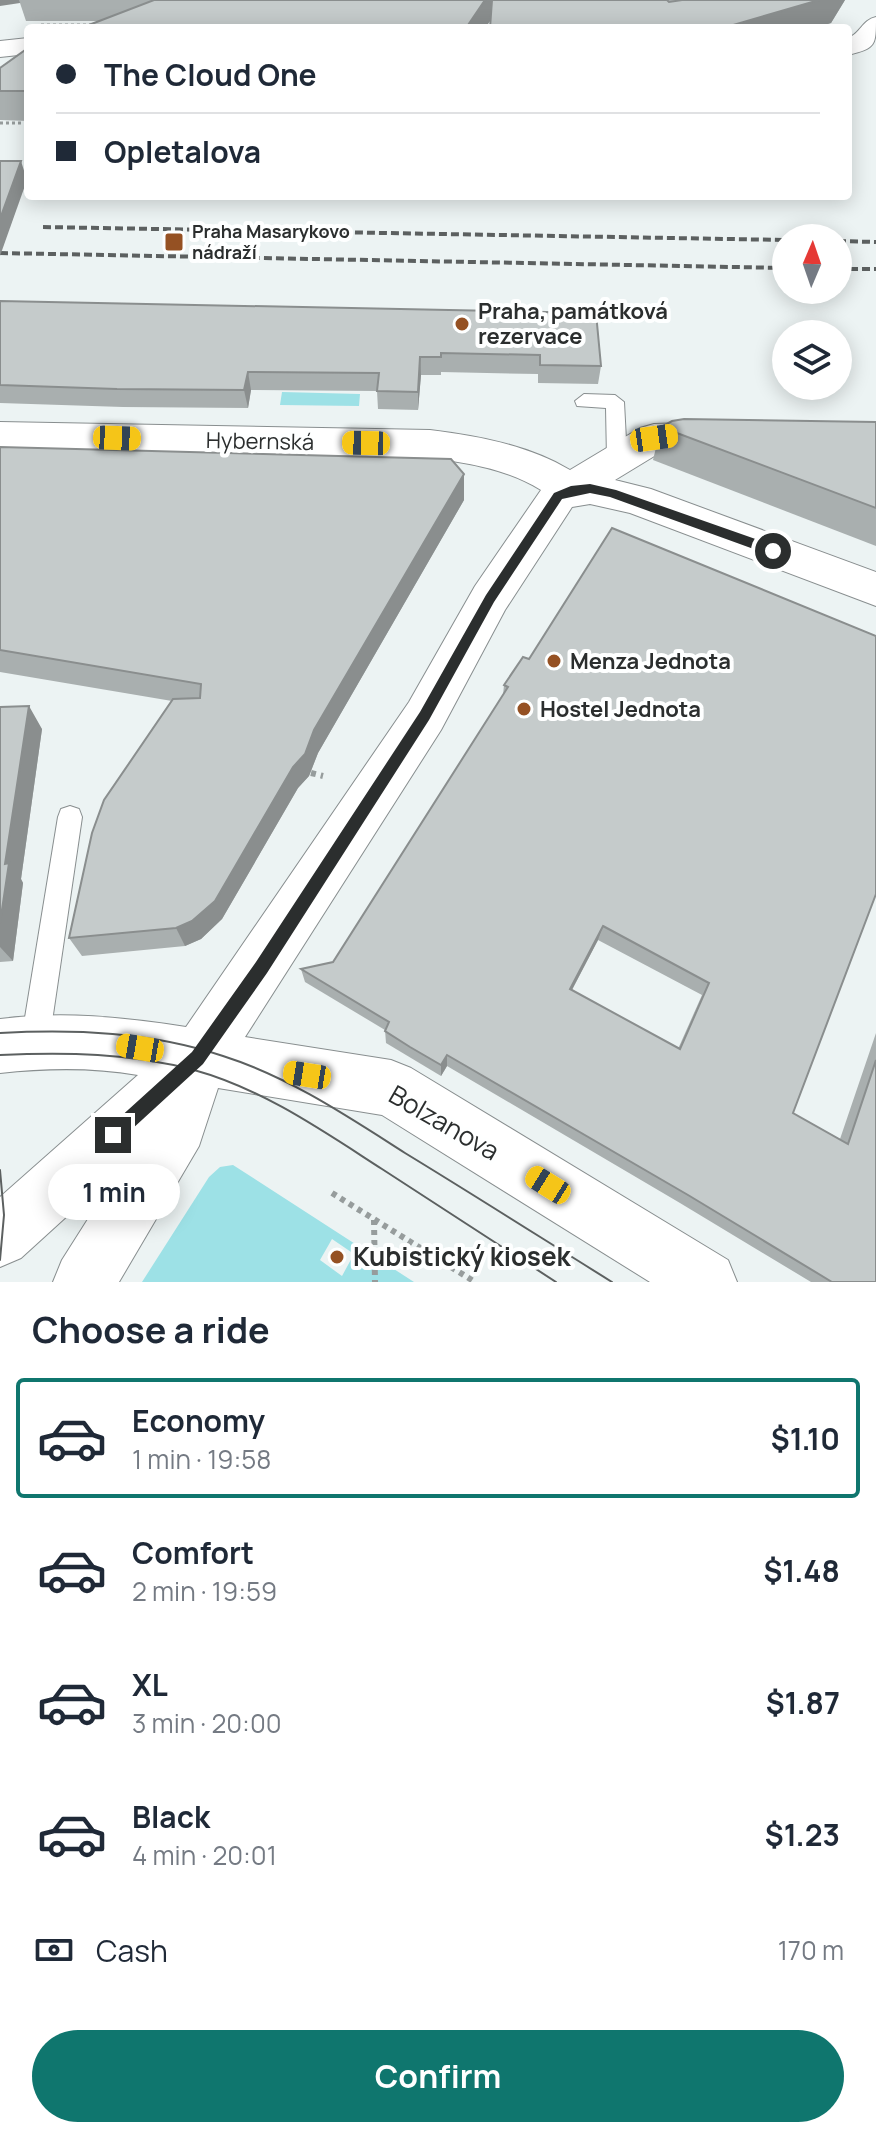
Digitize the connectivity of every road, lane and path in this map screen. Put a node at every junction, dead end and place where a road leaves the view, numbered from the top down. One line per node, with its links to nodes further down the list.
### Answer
1 (24, 38): 2 (street)
2 (0, 49)
3 (0, 122): 4 (path)
4 (24, 122)
5 (584, 401): 8 (lane)
6 (0, 436): 9 (street, Hybernská)
7 (753, 436): 8 (street)
8 (617, 459): 9 (street)
9 (571, 490): 10 (street, Hybernská); 15 (street)
10 (876, 589)
11 (311, 773): 12 (path)
12 (323, 776)
13 (70, 817): 14 (lane)
14 (18, 1044): 15 (street, Bolzanova)
15 (200, 1054): 18 (street); 19 (street); 22 (street, Bolzanova)
16 (332, 1193): 17 (path)
17 (374, 1219): 20 (path); 21 (path)
18 (0, 1237)
19 (84, 1282)
20 (375, 1282)
21 (475, 1282)
22 (706, 1282)

